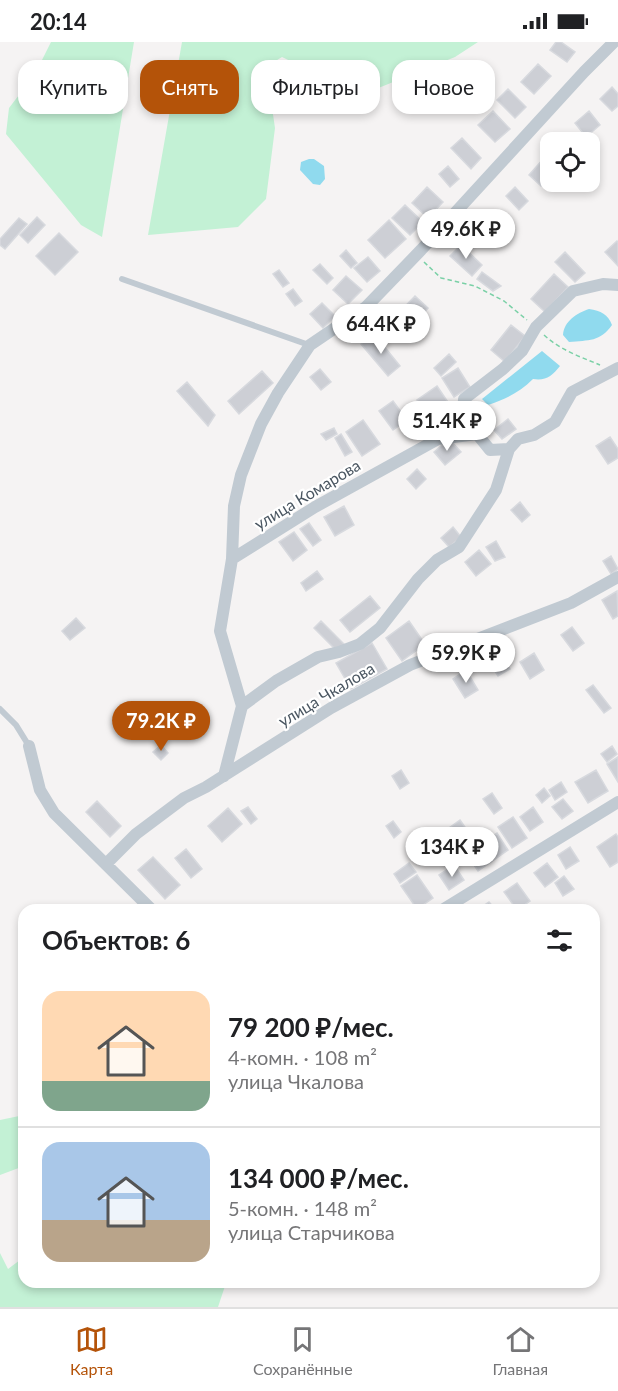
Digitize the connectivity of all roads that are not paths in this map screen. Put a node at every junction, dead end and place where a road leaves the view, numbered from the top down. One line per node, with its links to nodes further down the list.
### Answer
1 (614, 42): 4 (street)
2 (123, 279): 4 (lane)
3 (618, 285): 6 (street)
4 (309, 345): 8 (street)
5 (616, 369): 7 (street)
6 (477, 434): 7 (street); 8 (street, улица Комарова)
7 (509, 448): 10 (street)
8 (232, 559): 10 (street)
9 (618, 577): 13 (street, улица Чкалова)
10 (242, 706): 13 (street)
11 (0, 709): 12 (lane)
12 (29, 746): 15 (street)
13 (224, 776): 15 (street, улица Чкалова)
14 (618, 802): 17 (street)
15 (106, 864): 16 (street)
16 (146, 904)
17 (452, 904)

